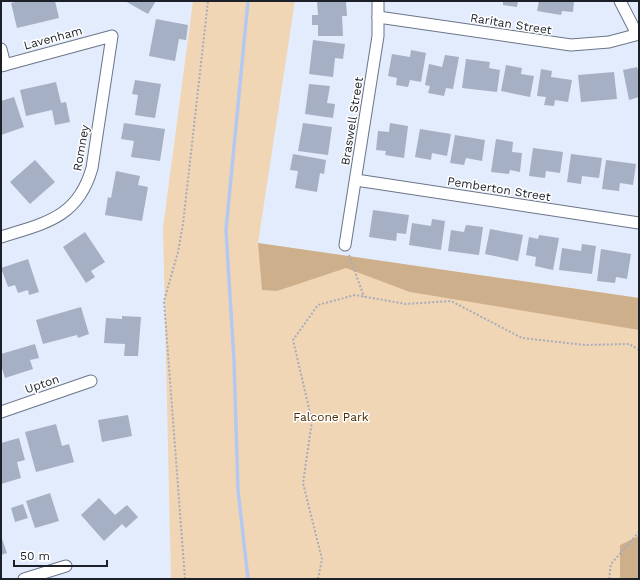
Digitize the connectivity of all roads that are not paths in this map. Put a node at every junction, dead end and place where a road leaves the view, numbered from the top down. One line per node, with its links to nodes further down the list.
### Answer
1 (378, 1): 3 (street, Braswell Street)
2 (620, 1): 4 (street)
3 (378, 17): 4 (street, Raritan Street); 8 (street, Braswell Street)
4 (638, 34)
5 (112, 36): 7 (street, Lavenham); 10 (street, Romney)
6 (1, 49): 7 (street)
7 (3, 65)
8 (356, 180): 9 (street, Pemberton Street); 11 (street, Braswell Street)
9 (639, 224)
10 (1, 237)
11 (345, 245)
12 (91, 381): 13 (street, Upton)
13 (1, 412)
14 (66, 566): 15 (street)
15 (24, 579)

